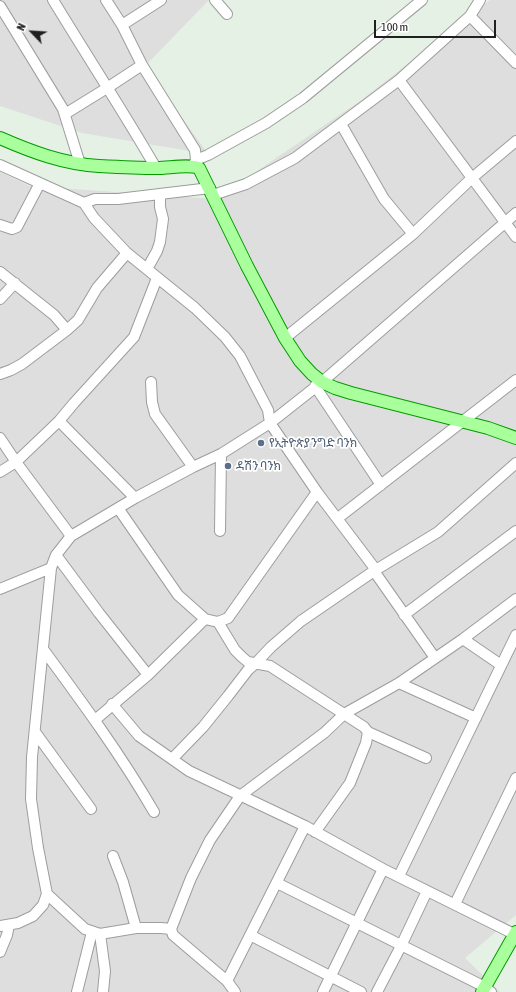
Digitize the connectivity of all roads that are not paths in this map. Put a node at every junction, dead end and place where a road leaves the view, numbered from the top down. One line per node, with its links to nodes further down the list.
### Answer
1 (3, 0): 8 (street)
2 (54, 0): 16 (street)
3 (106, 0): 12 (street)
4 (161, 0): 12 (street)
5 (215, 0): 10 (street)
6 (422, 0): 21 (street)
7 (480, 0): 11 (street)
8 (0, 2)
9 (0, 6): 17 (street)
10 (228, 14)
11 (470, 16): 13 (street); 15 (street)
12 (122, 25): 14 (street)
13 (516, 63)
14 (142, 65): 16 (street); 21 (street)
15 (399, 80): 18 (street); 25 (street)
16 (108, 88): 17 (street); 24 (street)
17 (65, 114): 22 (street)
18 (341, 124): 27 (street); 33 (street)
19 (0, 138): 22 (main road)
20 (516, 141): 25 (street)
21 (195, 163): 24 (main road); 27 (main road)
22 (80, 164): 24 (main road)
23 (0, 165): 26 (street)
24 (156, 168)
25 (472, 178): 31 (street); 33 (street)
26 (40, 183): 29 (street); 32 (street)
27 (211, 192): 28 (street); 42 (main road)
28 (160, 195): 29 (street); 36 (street)
29 (84, 203): 35 (street)
30 (516, 213): 31 (street)
31 (505, 222): 34 (street); 46 (street)
32 (0, 225)
33 (413, 234): 42 (street)
34 (516, 237)
35 (127, 253): 36 (street); 41 (street)
36 (147, 269): 38 (street)
37 (0, 272): 39 (street)
38 (157, 278): 47 (street); 49 (street)
39 (15, 283): 40 (street); 41 (street)
40 (0, 299)
41 (67, 330): 43 (street)
42 (285, 338): 46 (main road)
43 (0, 374)
44 (516, 380): 48 (street)
45 (151, 382): 55 (street)
46 (319, 384): 48 (main road); 49 (street); 57 (street)
47 (59, 421): 53 (street); 59 (street)
48 (464, 422): 51 (main road); 57 (street)
49 (270, 423): 52 (street); 58 (street)
50 (0, 438): 53 (street)
51 (516, 438)
52 (221, 454): 55 (street); 62 (street)
53 (16, 462): 56 (street); 64 (street)
54 (516, 463): 67 (street)
55 (192, 468): 59 (street)
56 (0, 472)
57 (381, 485): 61 (street)
58 (318, 492): 61 (street); 72 (street)
59 (135, 498): 60 (street)
60 (118, 508): 64 (street); 71 (street)
61 (338, 518): 67 (street)
62 (220, 531)
63 (516, 531): 70 (street)
64 (71, 536): 65 (street)
65 (56, 555): 66 (street); 80 (street)
66 (51, 568): 68 (street); 75 (street)
67 (374, 571): 70 (street); 78 (street)
68 (0, 589)
69 (516, 599): 74 (street)
70 (404, 615): 77 (street)
71 (205, 619): 72 (street); 80 (street)
72 (218, 622): 78 (street)
73 (516, 635): 76 (street)
74 (463, 639): 77 (street); 79 (street)
75 (43, 650): 85 (street); 86 (street)
76 (512, 655): 79 (street)
77 (435, 658): 81 (street)
78 (256, 663): 83 (street); 89 (street)
79 (501, 665): 84 (street)
80 (148, 675): 82 (street)
81 (399, 683): 83 (street); 84 (street)
82 (112, 704): 85 (street); 89 (street)
83 (344, 714): 87 (street); 91 (street)
84 (476, 718): 98 (street)
85 (95, 720): 93 (street)
86 (34, 732): 92 (street); 101 (street)
87 (368, 732): 88 (street); 95 (street)
88 (426, 758)
89 (172, 759): 91 (street)
90 (516, 778): 102 (street)
91 (240, 796): 94 (street); 106 (street)
92 (91, 809)
93 (154, 812)
94 (305, 826): 95 (street); 99 (street)
95 (315, 832): 97 (street)
96 (112, 856): 105 (street)
97 (383, 869): 98 (street); 103 (street)
98 (399, 876): 100 (street)
99 (277, 883): 103 (street); 109 (street)
100 (427, 891): 102 (street); 110 (street)
101 (47, 894): 104 (street); 107 (street)
102 (455, 904): 108 (street)
103 (357, 924): 110 (street); 112 (street)
104 (5, 925): 111 (street)
105 (136, 928): 106 (street); 107 (street)
106 (171, 930): 113 (street)
107 (96, 933): 115 (street); 116 (street)
108 (515, 933): 114 (main road)
109 (250, 935): 112 (street); 113 (street)
110 (401, 946): 114 (street); 120 (street)
111 (0, 952)
112 (330, 977): 118 (street); 119 (street)
113 (227, 981): 117 (street)
114 (486, 990)
115 (77, 992)
116 (103, 992)
117 (235, 992)
118 (323, 992)
119 (361, 992)
120 (377, 992)

